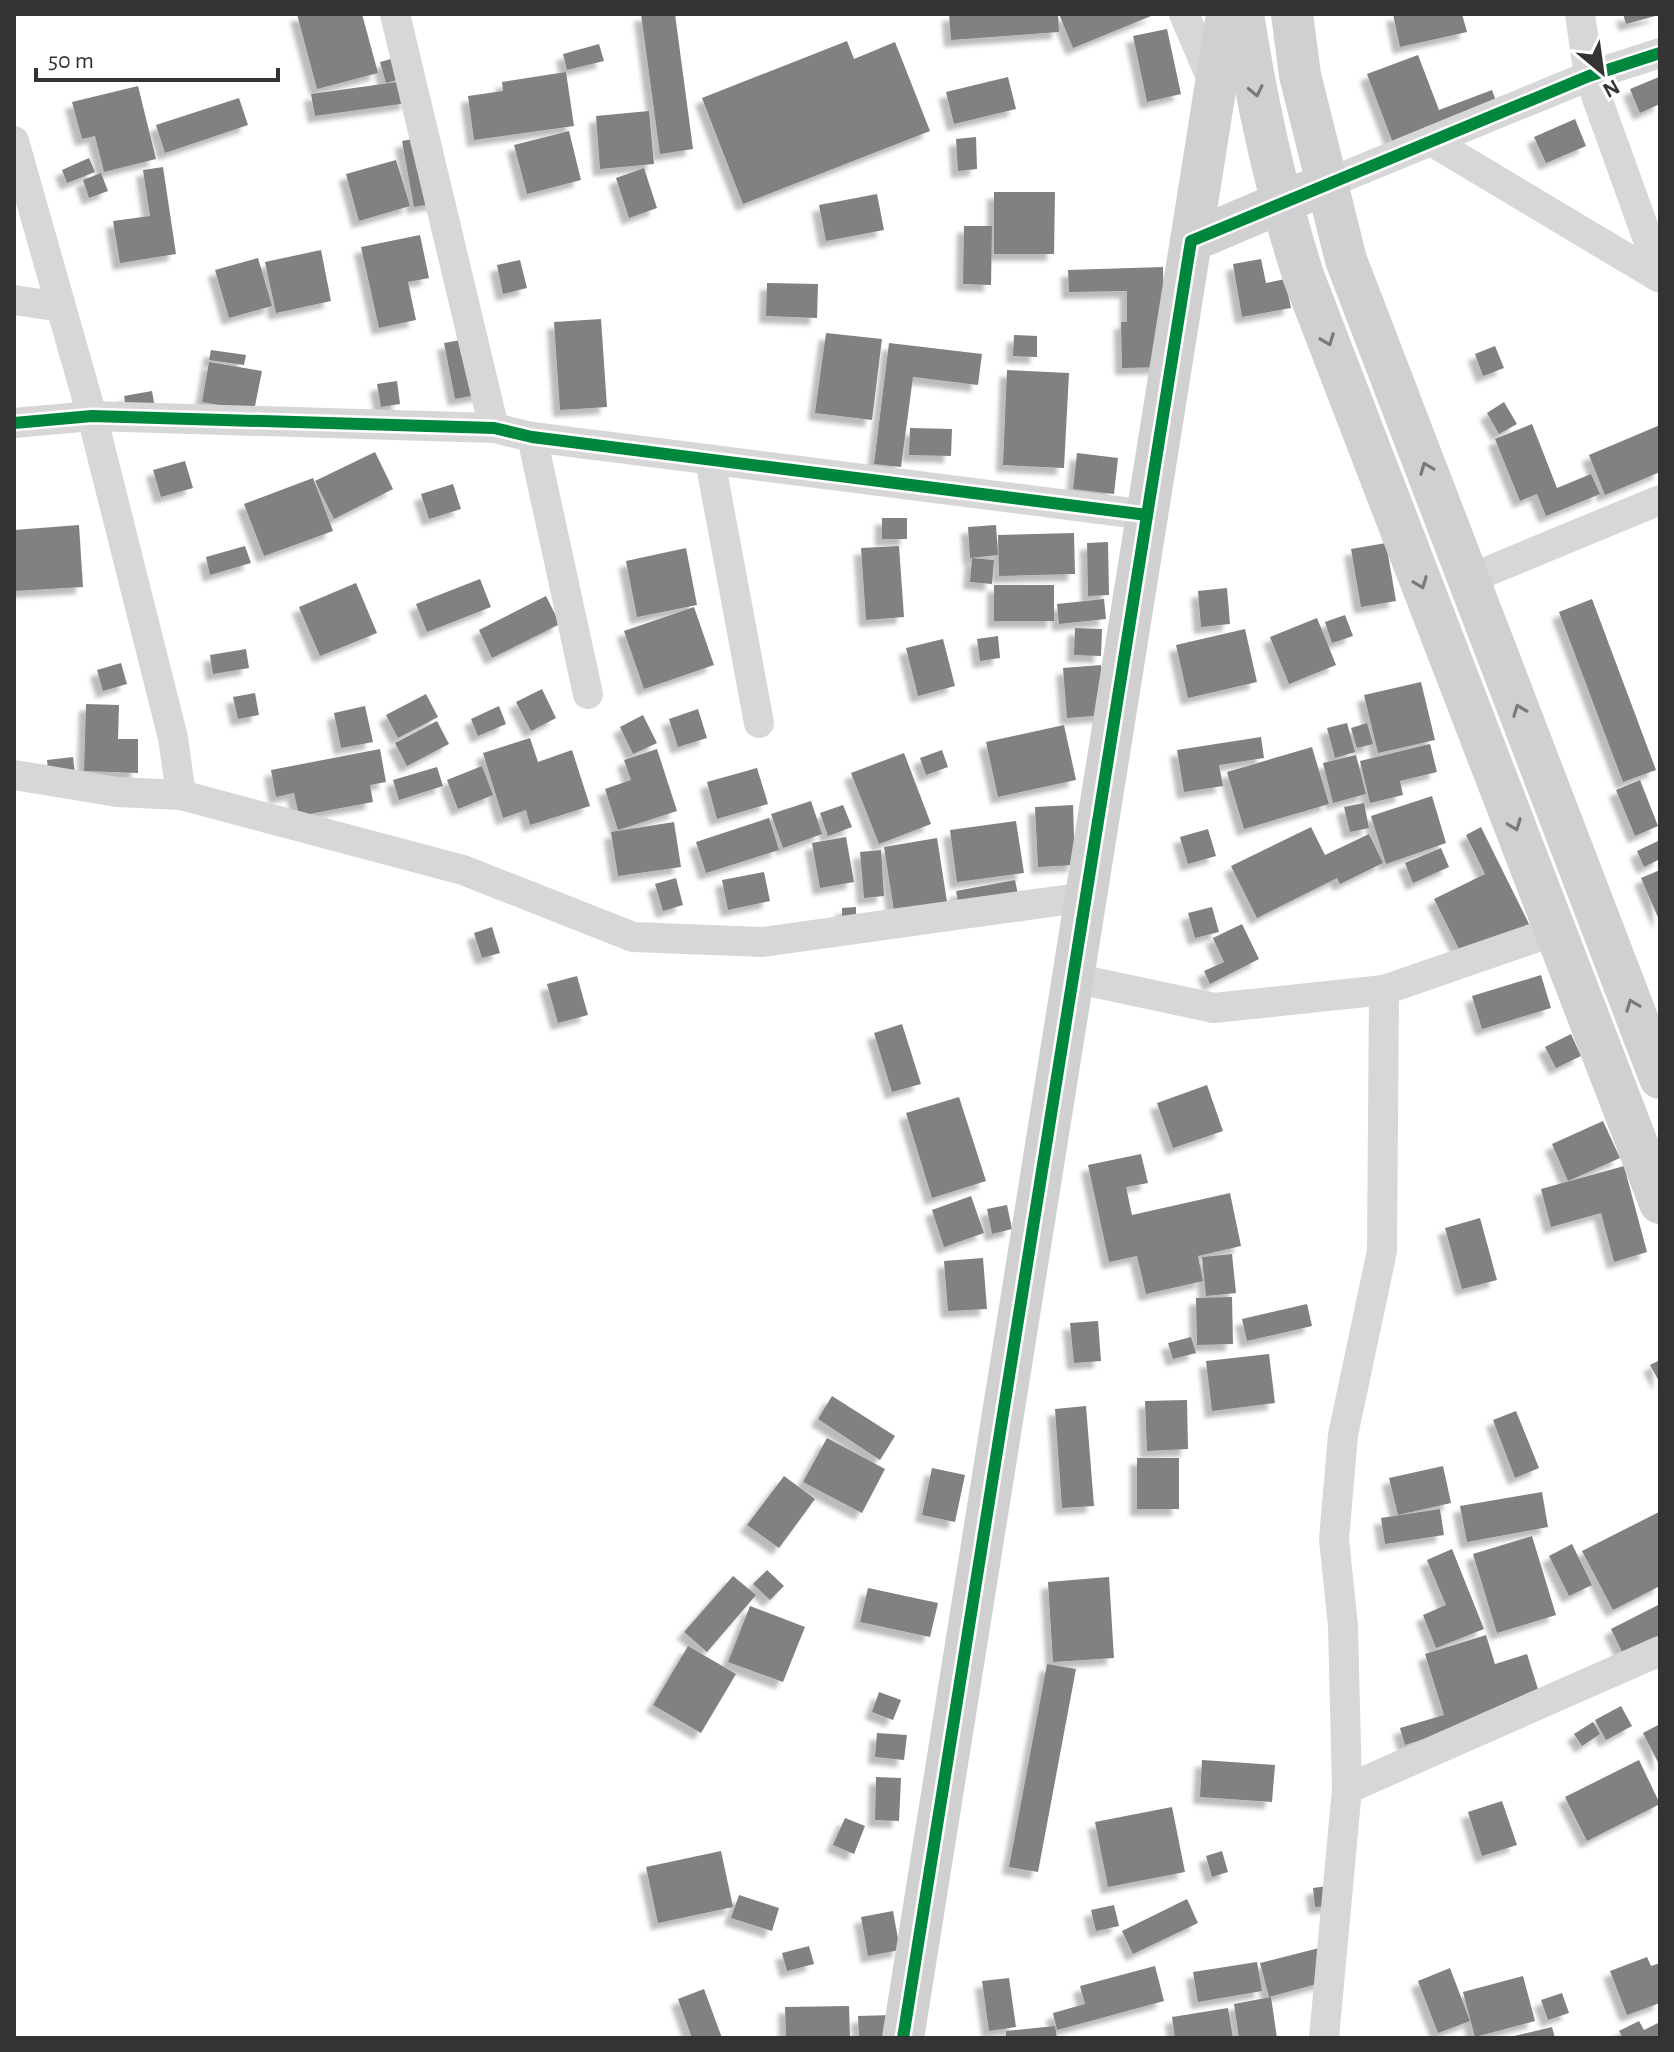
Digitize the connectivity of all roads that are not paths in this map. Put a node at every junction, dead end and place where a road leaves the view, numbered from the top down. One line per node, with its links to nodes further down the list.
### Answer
1 (395, 14): 20 (street)
2 (1184, 14): 9 (street)
3 (1227, 14): 9 (main road)
4 (1243, 14): 13 (main road, one-way to 13)
5 (1292, 14): 12 (main road)
6 (1580, 14): 8 (street)
7 (1660, 53): 8 (street)
8 (1589, 76): 11 (street); 15 (street)
9 (1215, 87): 14 (main road)
10 (14, 141): 17 (street)
11 (1431, 141): 12 (street); 15 (street)
12 (1326, 184): 13 (main road); 25 (main road, one-way to 12)
13 (1281, 205): 14 (main road); 31 (main road, one-way to 31)
14 (1191, 241): 24 (main road)
15 (1660, 276)
16 (14, 300): 17 (street)
17 (61, 307): 18 (street)
18 (92, 416): 19 (street); 20 (street); 29 (street)
19 (14, 423)
20 (494, 428): 21 (street)
21 (532, 437): 22 (street); 26 (street)
22 (710, 460): 24 (street); 27 (street)
23 (1660, 500): 25 (street)
24 (1147, 515): 30 (main road)
25 (1469, 579): 34 (main road, one-way to 25)
26 (588, 694)
27 (759, 723)
28 (14, 775): 29 (street)
29 (181, 795): 30 (street)
30 (1086, 897): 32 (main road)
31 (1555, 931): 33 (street); 35 (main road)
32 (1073, 978): 33 (street); 38 (main road)
33 (1384, 990): 37 (street)
34 (1660, 1078)
35 (1660, 1203)
36 (1660, 1651): 37 (street)
37 (1347, 1789): 39 (street)
38 (903, 2038)
39 (1324, 2038)

